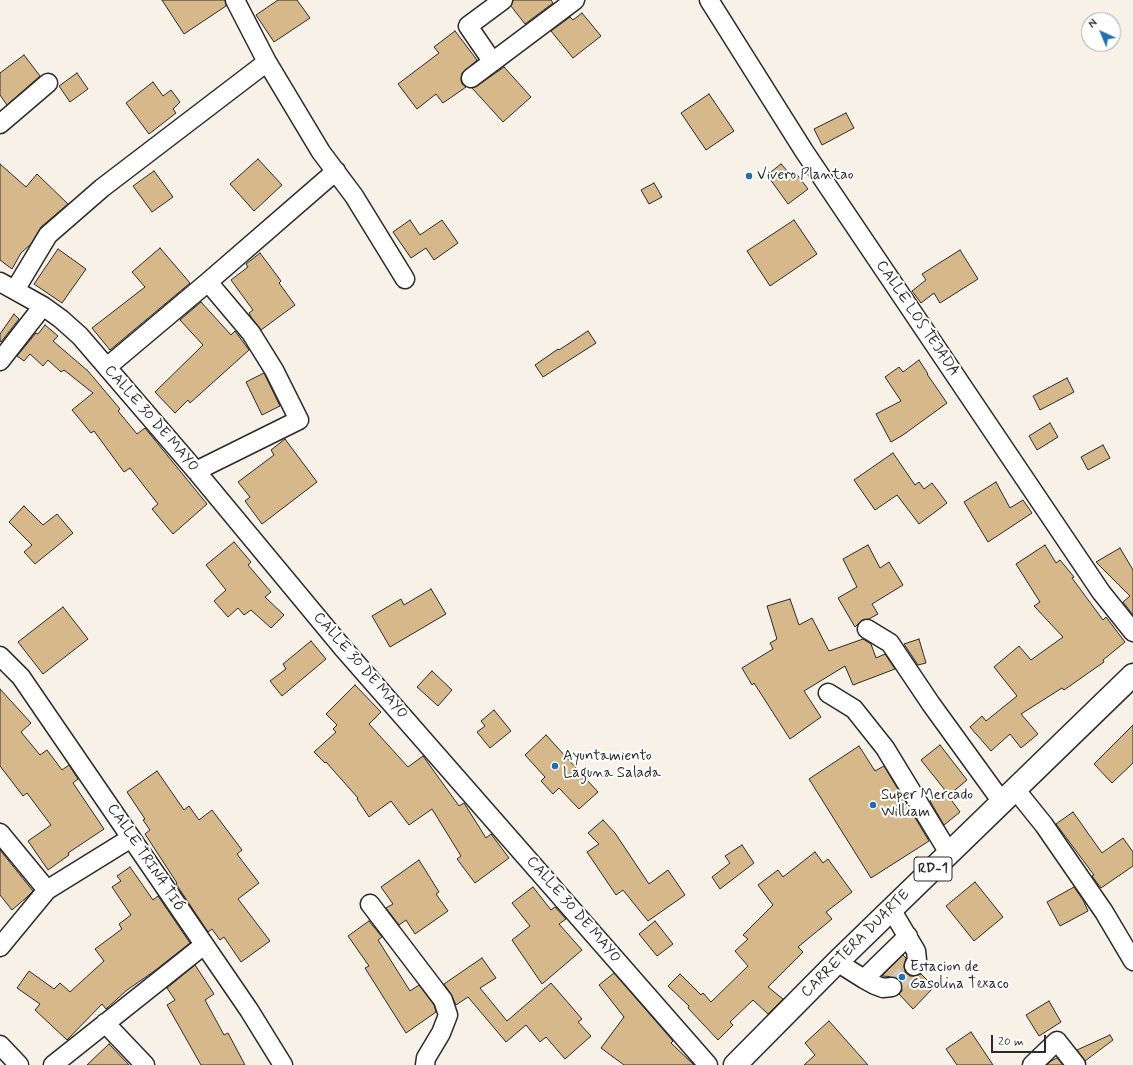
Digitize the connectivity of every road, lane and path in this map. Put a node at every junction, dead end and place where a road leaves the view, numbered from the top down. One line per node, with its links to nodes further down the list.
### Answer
1 (235, 0): 5 (street)
2 (503, 0): 6 (street)
3 (575, 0): 6 (street)
4 (709, 0): 19 (street, CALLE LOS TEJADA)
5 (267, 62): 10 (street); 13 (street)
6 (492, 62): 7 (street)
7 (470, 78)
8 (48, 84): 9 (street)
9 (0, 124)
10 (336, 170): 11 (street); 12 (street)
11 (405, 279)
12 (208, 282): 16 (street); 17 (street)
13 (8, 286): 14 (street, CALLE 30 DE MAYO)
14 (43, 306): 15 (street); 16 (street, CALLE 30 DE MAYO)
15 (0, 361)
16 (106, 367): 17 (street, CALLE 30 DE MAYO)
17 (196, 471): 45 (street, CALLE 30 DE MAYO)
18 (867, 629): 23 (street)
19 (1133, 632)
20 (0, 656): 25 (street, CALLE TRINA TIÓ)
21 (1133, 675): 23 (main road, CARRETERA DUARTE / RD-1)
22 (828, 693): 26 (street)
23 (1008, 796): 26 (main road, CARRETERA DUARTE / RD-1); 33 (street)
24 (0, 833): 27 (street)
25 (131, 838): 27 (street); 31 (street, CALLE TRINA TIÓ)
26 (949, 853): 29 (main road, CARRETERA DUARTE / RD-1)
27 (47, 890): 32 (street)
28 (370, 904): 44 (street)
29 (891, 909): 30 (street); 34 (main road, CARRETERA DUARTE / RD-1)
30 (908, 936): 35 (street); 36 (street)
31 (204, 945): 38 (street); 43 (street, CALLE TRINA TIÓ)
32 (0, 947)
33 (1131, 953)
34 (837, 962): 36 (street); 46 (main road, CARRETERA DUARTE / RD-1)
35 (914, 966)
36 (864, 979): 37 (street)
37 (892, 987)
38 (105, 1023): 41 (street); 42 (street)
39 (0, 1045): 40 (street)
40 (19, 1065)
41 (53, 1065)
42 (145, 1065)
43 (283, 1065)
44 (425, 1065)
45 (708, 1065)
46 (735, 1065)
47 (1032, 1065): 48 (street)
48 (1076, 1065)

